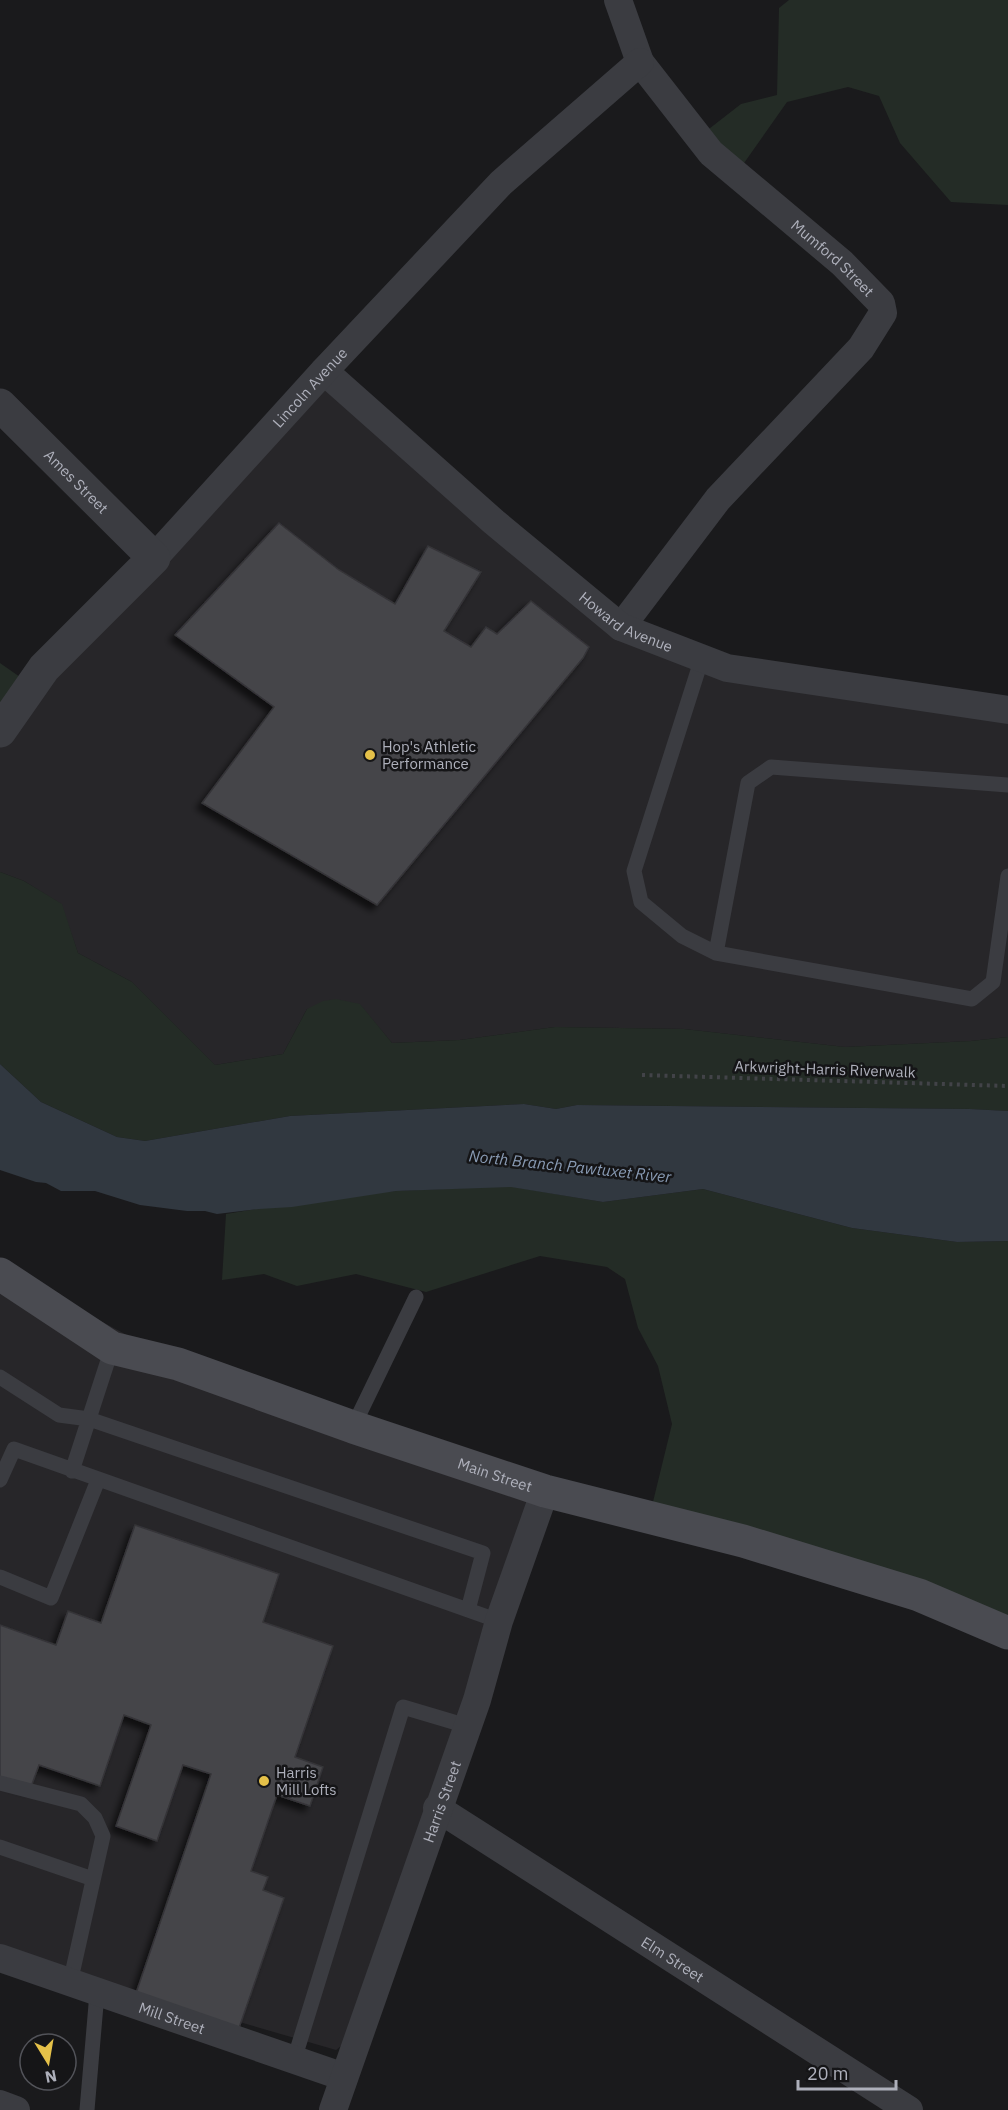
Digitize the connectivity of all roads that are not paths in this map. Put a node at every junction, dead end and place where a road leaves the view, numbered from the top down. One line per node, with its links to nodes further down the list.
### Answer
1 (618, 0): 2 (street, Mumford Street)
2 (640, 62): 3 (street, Lincoln Avenue); 6 (street, Mumford Street)
3 (324, 371): 5 (street, Lincoln Avenue); 6 (street, Howard Avenue)
4 (0, 405): 5 (street, Ames Street)
5 (154, 558): 9 (street, Lincoln Avenue)
6 (621, 627): 7 (street, Howard Avenue)
7 (702, 658): 8 (street, Howard Avenue); 12 (lane)
8 (1008, 710)
9 (0, 731)
10 (1008, 785): 12 (lane)
11 (1008, 876): 12 (lane)
12 (716, 953)
13 (0, 1274): 15 (main road, Main Street)
14 (416, 1297): 18 (lane)
15 (112, 1348): 17 (lane); 18 (main road, Main Street)
16 (0, 1377): 17 (lane)
17 (89, 1419): 19 (lane); 24 (lane)
18 (353, 1427): 22 (main road, Main Street)
19 (72, 1471): 20 (lane); 21 (lane)
20 (0, 1480)
21 (98, 1480): 23 (lane); 24 (lane)
22 (545, 1491): 25 (street, Harris Street); 26 (main road, Main Street)
23 (0, 1577)
24 (468, 1610): 25 (lane)
25 (499, 1621): 27 (street, Harris Street)
26 (1008, 1633)
27 (467, 1726): 29 (street, Harris Street); 35 (lane)
28 (0, 1783): 31 (lane)
29 (438, 1808): 36 (street, Harris Street); 41 (street, Elm Street)
30 (0, 1847): 31 (lane)
31 (93, 1880): 33 (lane)
32 (0, 1958): 33 (street, Mill Street)
33 (70, 1983): 34 (street, Mill Street)
34 (97, 1993): 35 (street, Mill Street); 39 (lane)
35 (294, 2060): 36 (street, Mill Street)
36 (344, 2077): 40 (street, Harris Street)
37 (0, 2104): 38 (street)
38 (16, 2110)
39 (87, 2110)
40 (333, 2110)
41 (909, 2110)

